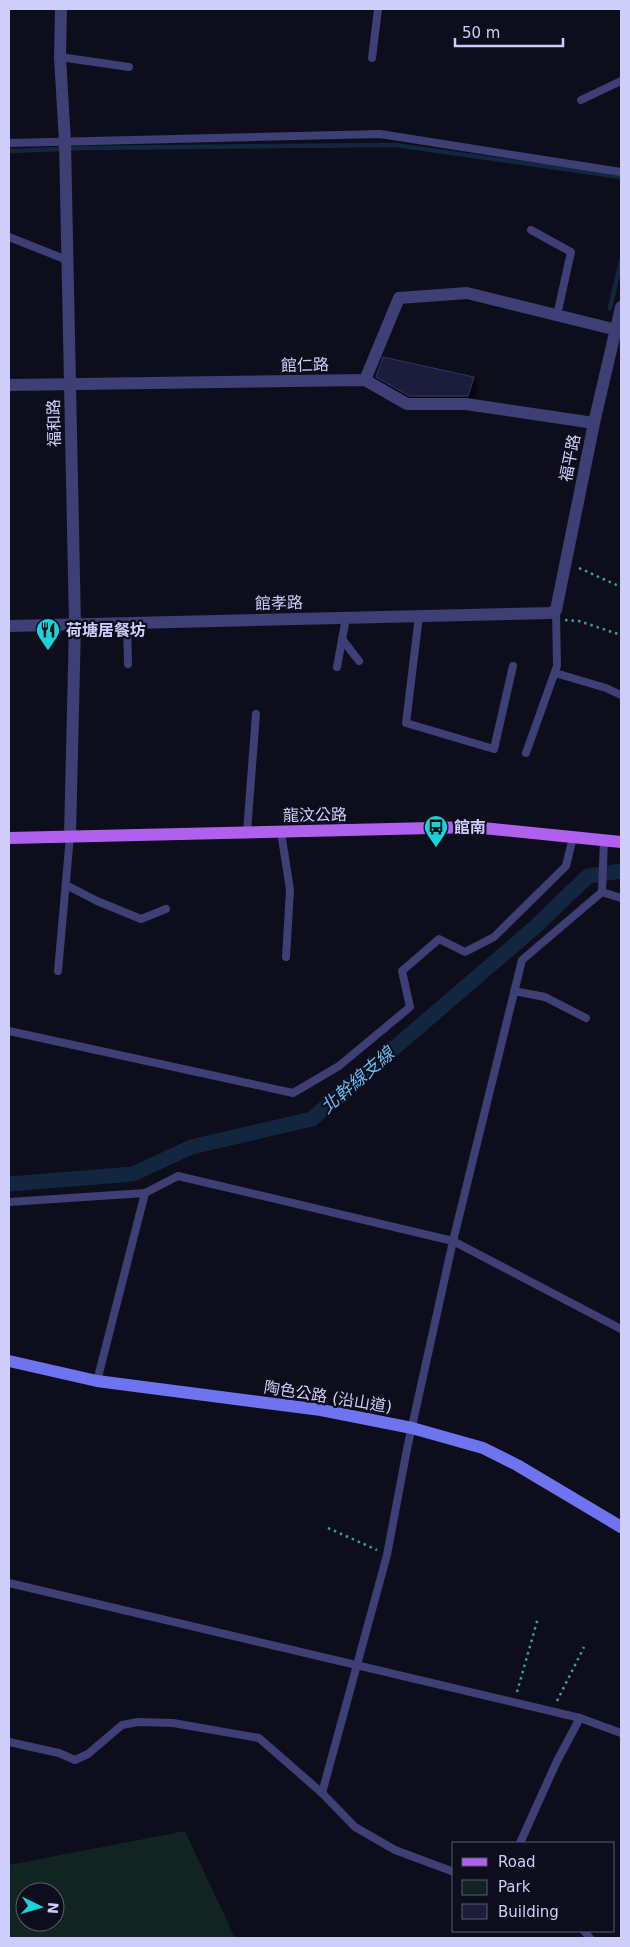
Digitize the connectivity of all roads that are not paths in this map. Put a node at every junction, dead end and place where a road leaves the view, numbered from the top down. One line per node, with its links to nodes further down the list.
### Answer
1 (61, 9): 3 (street, 福和路)
2 (378, 9): 4 (lane)
3 (60, 57): 5 (lane); 8 (street, 福和路)
4 (372, 58)
5 (129, 67)
6 (621, 81): 7 (lane)
7 (582, 100)
8 (65, 142): 9 (lane); 10 (lane); 13 (street, 福和路)
9 (9, 144)
10 (621, 172)
11 (531, 230): 15 (lane)
12 (9, 238): 13 (lane)
13 (67, 260): 19 (street, 福和路)
14 (621, 307): 16 (street, 福平路)
15 (557, 315): 16 (street); 17 (street)
16 (617, 330): 20 (street, 福平路)
17 (364, 380): 19 (street, 館仁路); 20 (street)
18 (9, 385): 19 (street, 館仁路)
19 (70, 386): 25 (street, 福和路)
20 (594, 423): 21 (street, 福平路)
21 (554, 614): 22 (street, 館孝路); 32 (lane)
22 (419, 616): 23 (street, 館孝路); 30 (lane)
23 (346, 618): 24 (street, 館孝路); 27 (lane)
24 (127, 624): 25 (street, 館孝路); 29 (lane)
25 (75, 625): 26 (street, 館孝路); 38 (street, 福和路)
26 (9, 626)
27 (342, 639): 28 (lane); 31 (lane)
28 (359, 661)
29 (128, 664)
30 (513, 666)
31 (337, 667)
32 (555, 673): 33 (lane); 35 (lane)
33 (621, 695)
34 (256, 714): 36 (lane)
35 (526, 753)
36 (247, 832): 37 (main road, 龍汶公路); 38 (main road, 龍汶公路)
37 (281, 832): 39 (main road, 龍汶公路); 47 (lane)
38 (70, 836): 40 (main road, 龍汶公路); 43 (lane)
39 (573, 837): 41 (main road, 龍汶公路); 51 (lane)
40 (9, 838)
41 (604, 840): 42 (main road, 龍汶公路); 44 (lane)
42 (621, 842)
43 (66, 886): 46 (lane); 48 (lane)
44 (602, 892): 45 (lane); 49 (lane)
45 (621, 898)
46 (166, 909)
47 (286, 957)
48 (58, 971)
49 (514, 991): 50 (lane); 55 (lane)
50 (586, 1018)
51 (10, 1031): 52 (lane)
52 (9, 1040)
53 (145, 1193): 54 (lane); 55 (lane); 58 (lane)
54 (9, 1202)
55 (453, 1240): 56 (lane); 59 (lane)
56 (621, 1329)
57 (9, 1361): 58 (main road, 陶色公路 (沿山道))
58 (97, 1381): 59 (main road, 陶色公路 (沿山道))
59 (412, 1428): 60 (main road, 陶色公路 (沿山道)); 62 (lane)
60 (621, 1527)
61 (9, 1583): 62 (lane)
62 (358, 1665): 63 (lane); 66 (lane)
63 (580, 1718): 64 (lane); 67 (lane)
64 (621, 1733)
65 (9, 1742): 66 (lane)
66 (322, 1793): 68 (lane)
67 (520, 1842)
68 (452, 1871)

